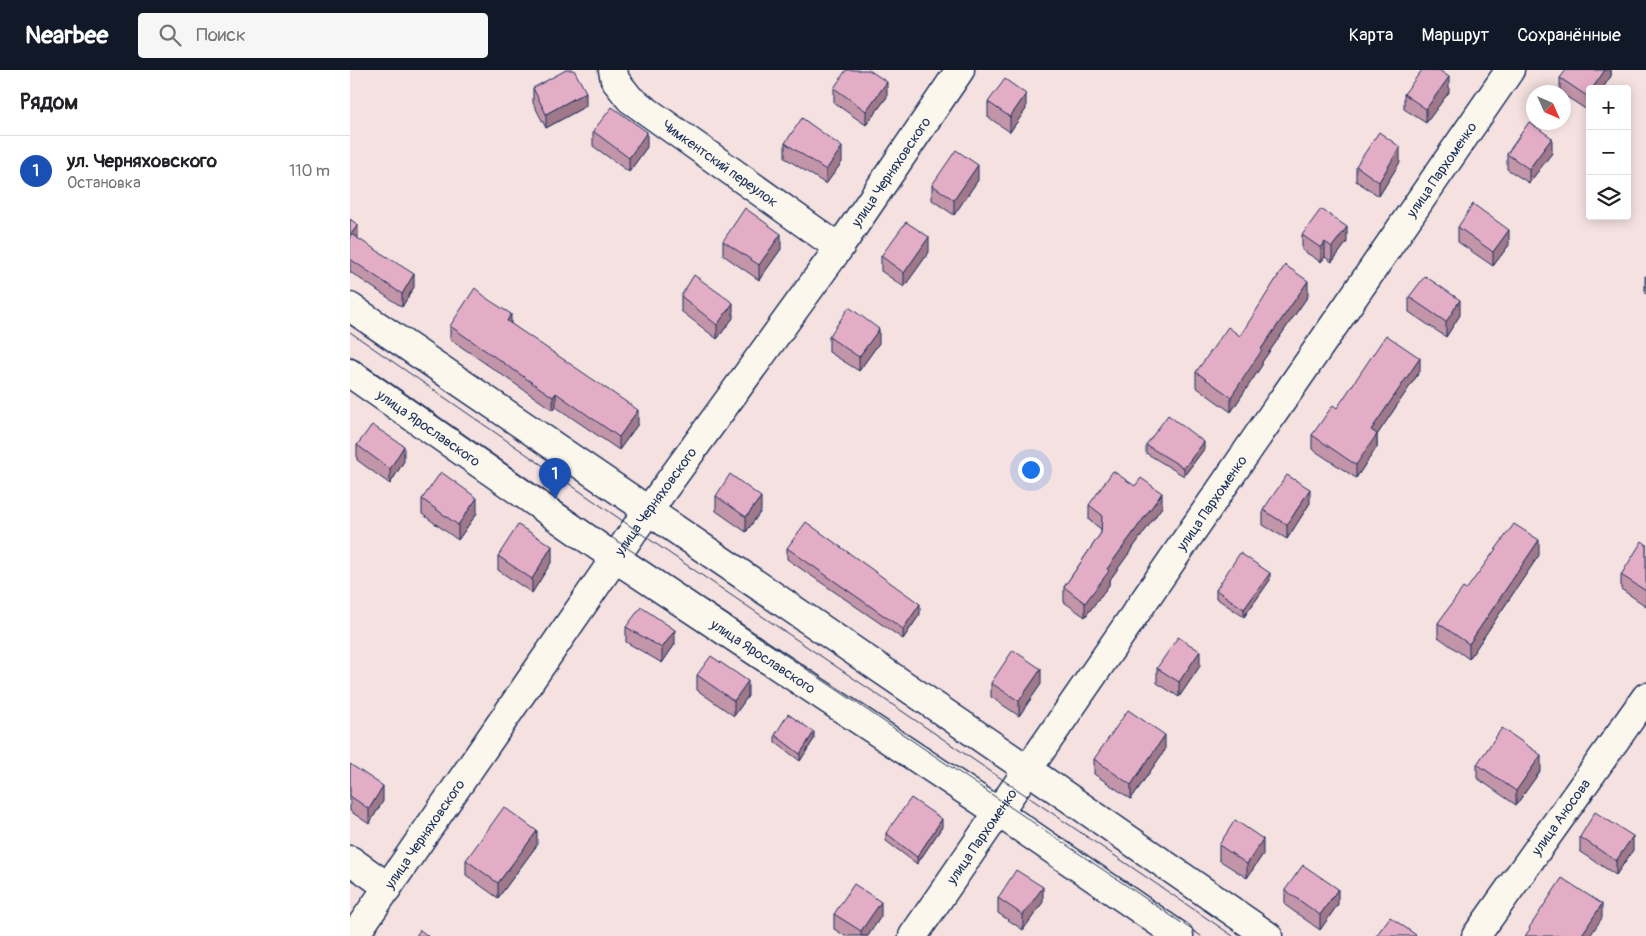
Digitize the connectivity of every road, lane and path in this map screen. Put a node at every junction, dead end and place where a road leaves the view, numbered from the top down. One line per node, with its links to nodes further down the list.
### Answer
1 (613, 70): 4 (street, Чимкентский переулок)
2 (960, 70): 4 (street, улица Черняховского)
3 (1510, 70): 10 (street, улица Пархоменко)
4 (839, 248): 7 (street, улица Черняховского)
5 (350, 307): 7 (street)
6 (350, 373): 8 (street, улица Ярославского)
7 (649, 510): 8 (street, улица Черняховского); 10 (street)
8 (615, 558): 11 (street, улица Ярославского); 13 (street, улица Черняховского)
9 (1646, 697): 18 (street, улица Аносова)
10 (1027, 769): 11 (street, улица Пархоменко); 17 (street)
11 (998, 812): 15 (street, улица Пархоменко); 16 (street, улица Ярославского)
12 (350, 860): 13 (street)
13 (388, 887): 14 (street, улица Черняховского)
14 (354, 936)
15 (913, 936)
16 (1179, 936)
17 (1268, 936)
18 (1476, 936)

